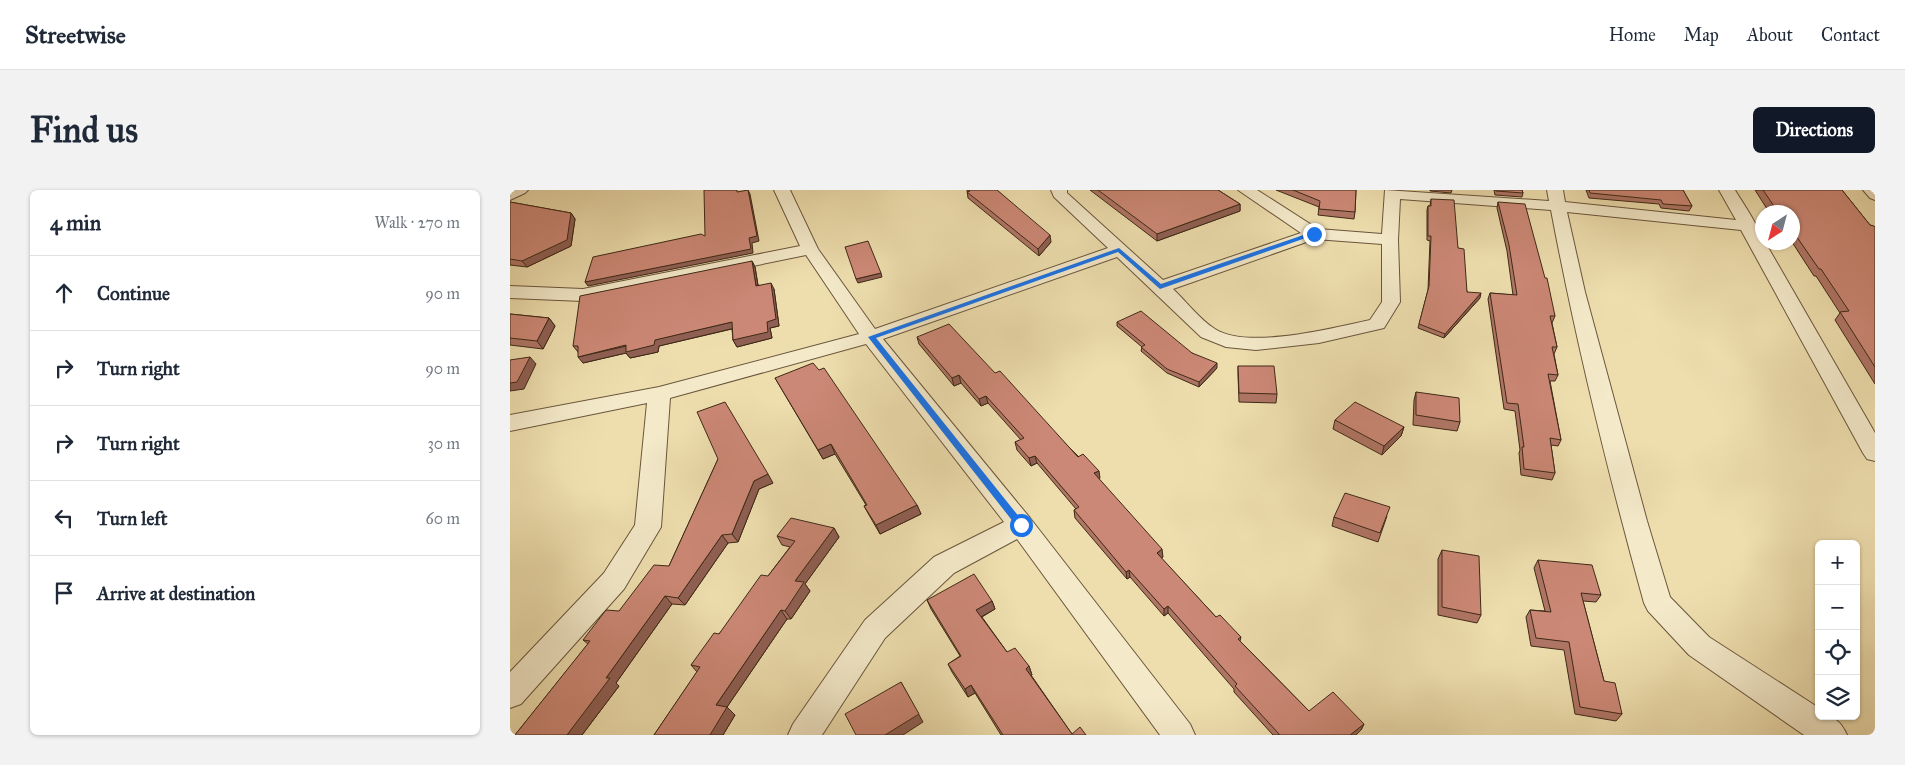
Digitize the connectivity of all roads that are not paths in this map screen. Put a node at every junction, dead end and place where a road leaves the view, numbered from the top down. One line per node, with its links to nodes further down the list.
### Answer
1 (520, 190): 9 (street)
2 (782, 190): 14 (street)
3 (1059, 190): 15 (street)
4 (1246, 190): 12 (street)
5 (1727, 190): 11 (street)
6 (1871, 190): 8 (street)
7 (1392, 192): 10 (street); 13 (street)
8 (1875, 194)
9 (510, 195)
10 (1557, 198): 11 (street); 26 (street)
11 (1748, 226): 21 (street)
12 (1314, 234): 13 (street); 16 (street)
13 (1390, 240): 16 (street)
14 (810, 249): 17 (street); 18 (street)
15 (1119, 250): 16 (street); 18 (street)
16 (1160, 287)
17 (510, 292)
18 (871, 337): 19 (street); 22 (street)
19 (660, 394): 20 (street); 23 (street)
20 (510, 423)
21 (1875, 454)
22 (1021, 525): 24 (street); 25 (street)
23 (510, 694)
24 (804, 735)
25 (1179, 735)
26 (1831, 735)

